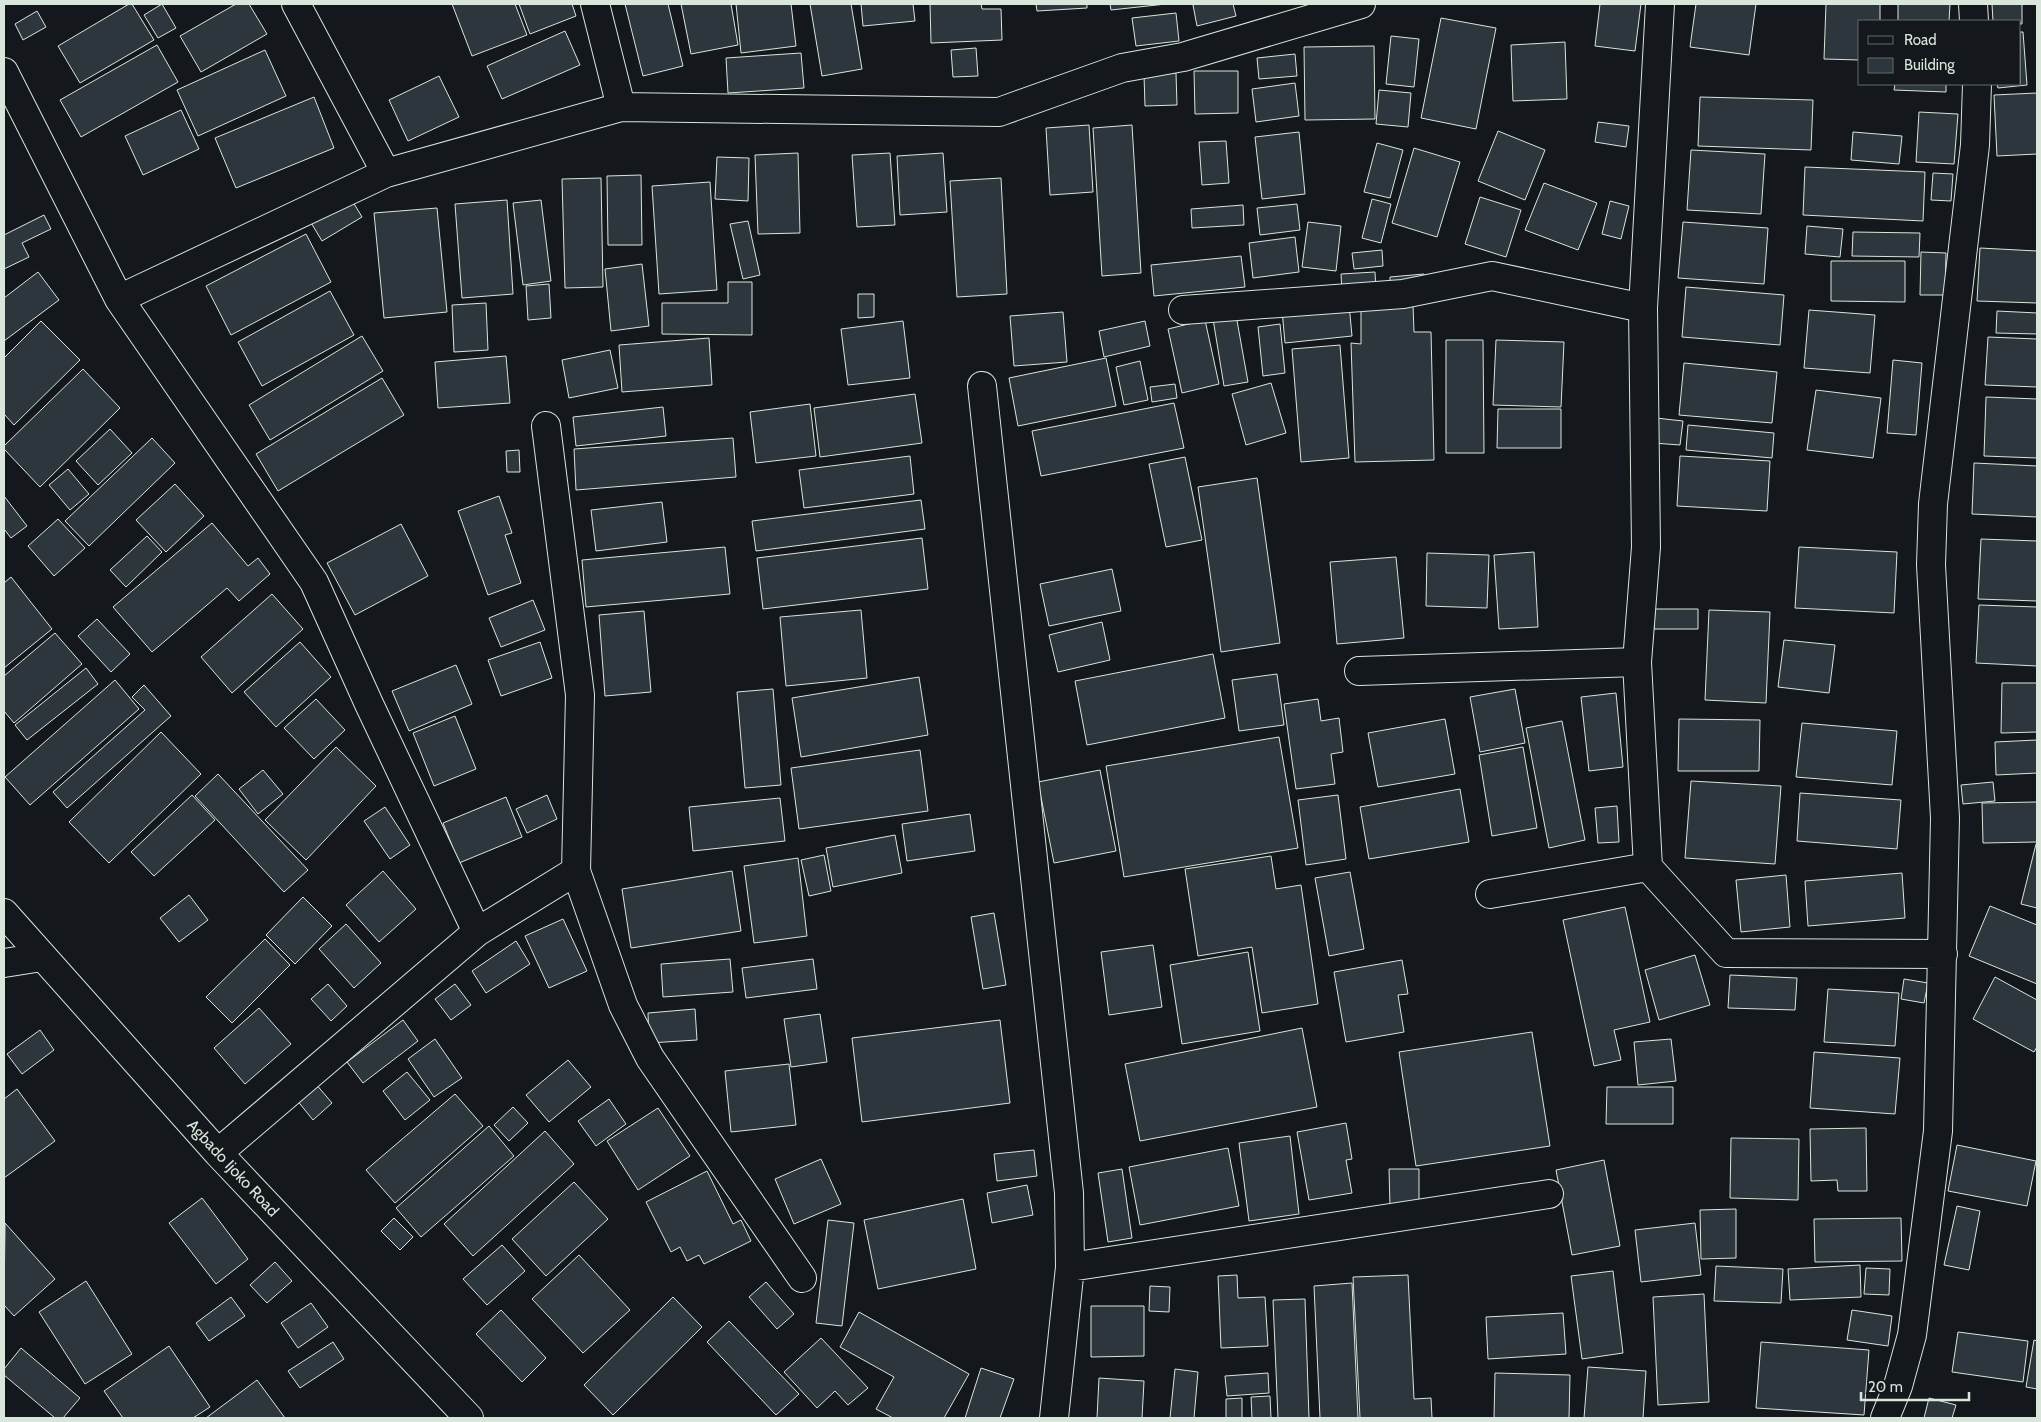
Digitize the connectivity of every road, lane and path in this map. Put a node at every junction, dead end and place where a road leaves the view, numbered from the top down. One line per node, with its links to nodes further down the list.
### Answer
1 (296, 4): 10 (street)
2 (595, 4): 9 (street)
3 (1361, 4): 9 (street)
4 (1660, 4): 12 (street)
5 (1973, 4): 6 (street)
6 (1974, 20)
7 (4, 72): 11 (street)
8 (1976, 85): 23 (street)
9 (621, 106): 10 (street)
10 (386, 173): 11 (street)
11 (119, 298): 22 (street)
12 (1642, 308): 13 (street); 16 (street)
13 (1183, 310)
14 (982, 386): 28 (street)
15 (546, 426): 19 (street)
16 (1637, 662): 17 (street); 18 (street)
17 (1359, 671)
18 (1648, 868): 20 (street); 23 (street)
19 (576, 871): 22 (street); 29 (street)
20 (1490, 894)
21 (4, 913): 24 (street, Agbado Ijoko Road)
22 (477, 932): 26 (street)
23 (1943, 954): 32 (street)
24 (42, 957): 25 (street); 26 (street, Agbado Ijoko Road)
25 (4, 963)
26 (218, 1153): 30 (street, Agbado Ijoko Road)
27 (1549, 1194): 28 (street)
28 (1070, 1267): 31 (street)
29 (802, 1278)
30 (469, 1418)
31 (1054, 1418)
32 (1885, 1418)

